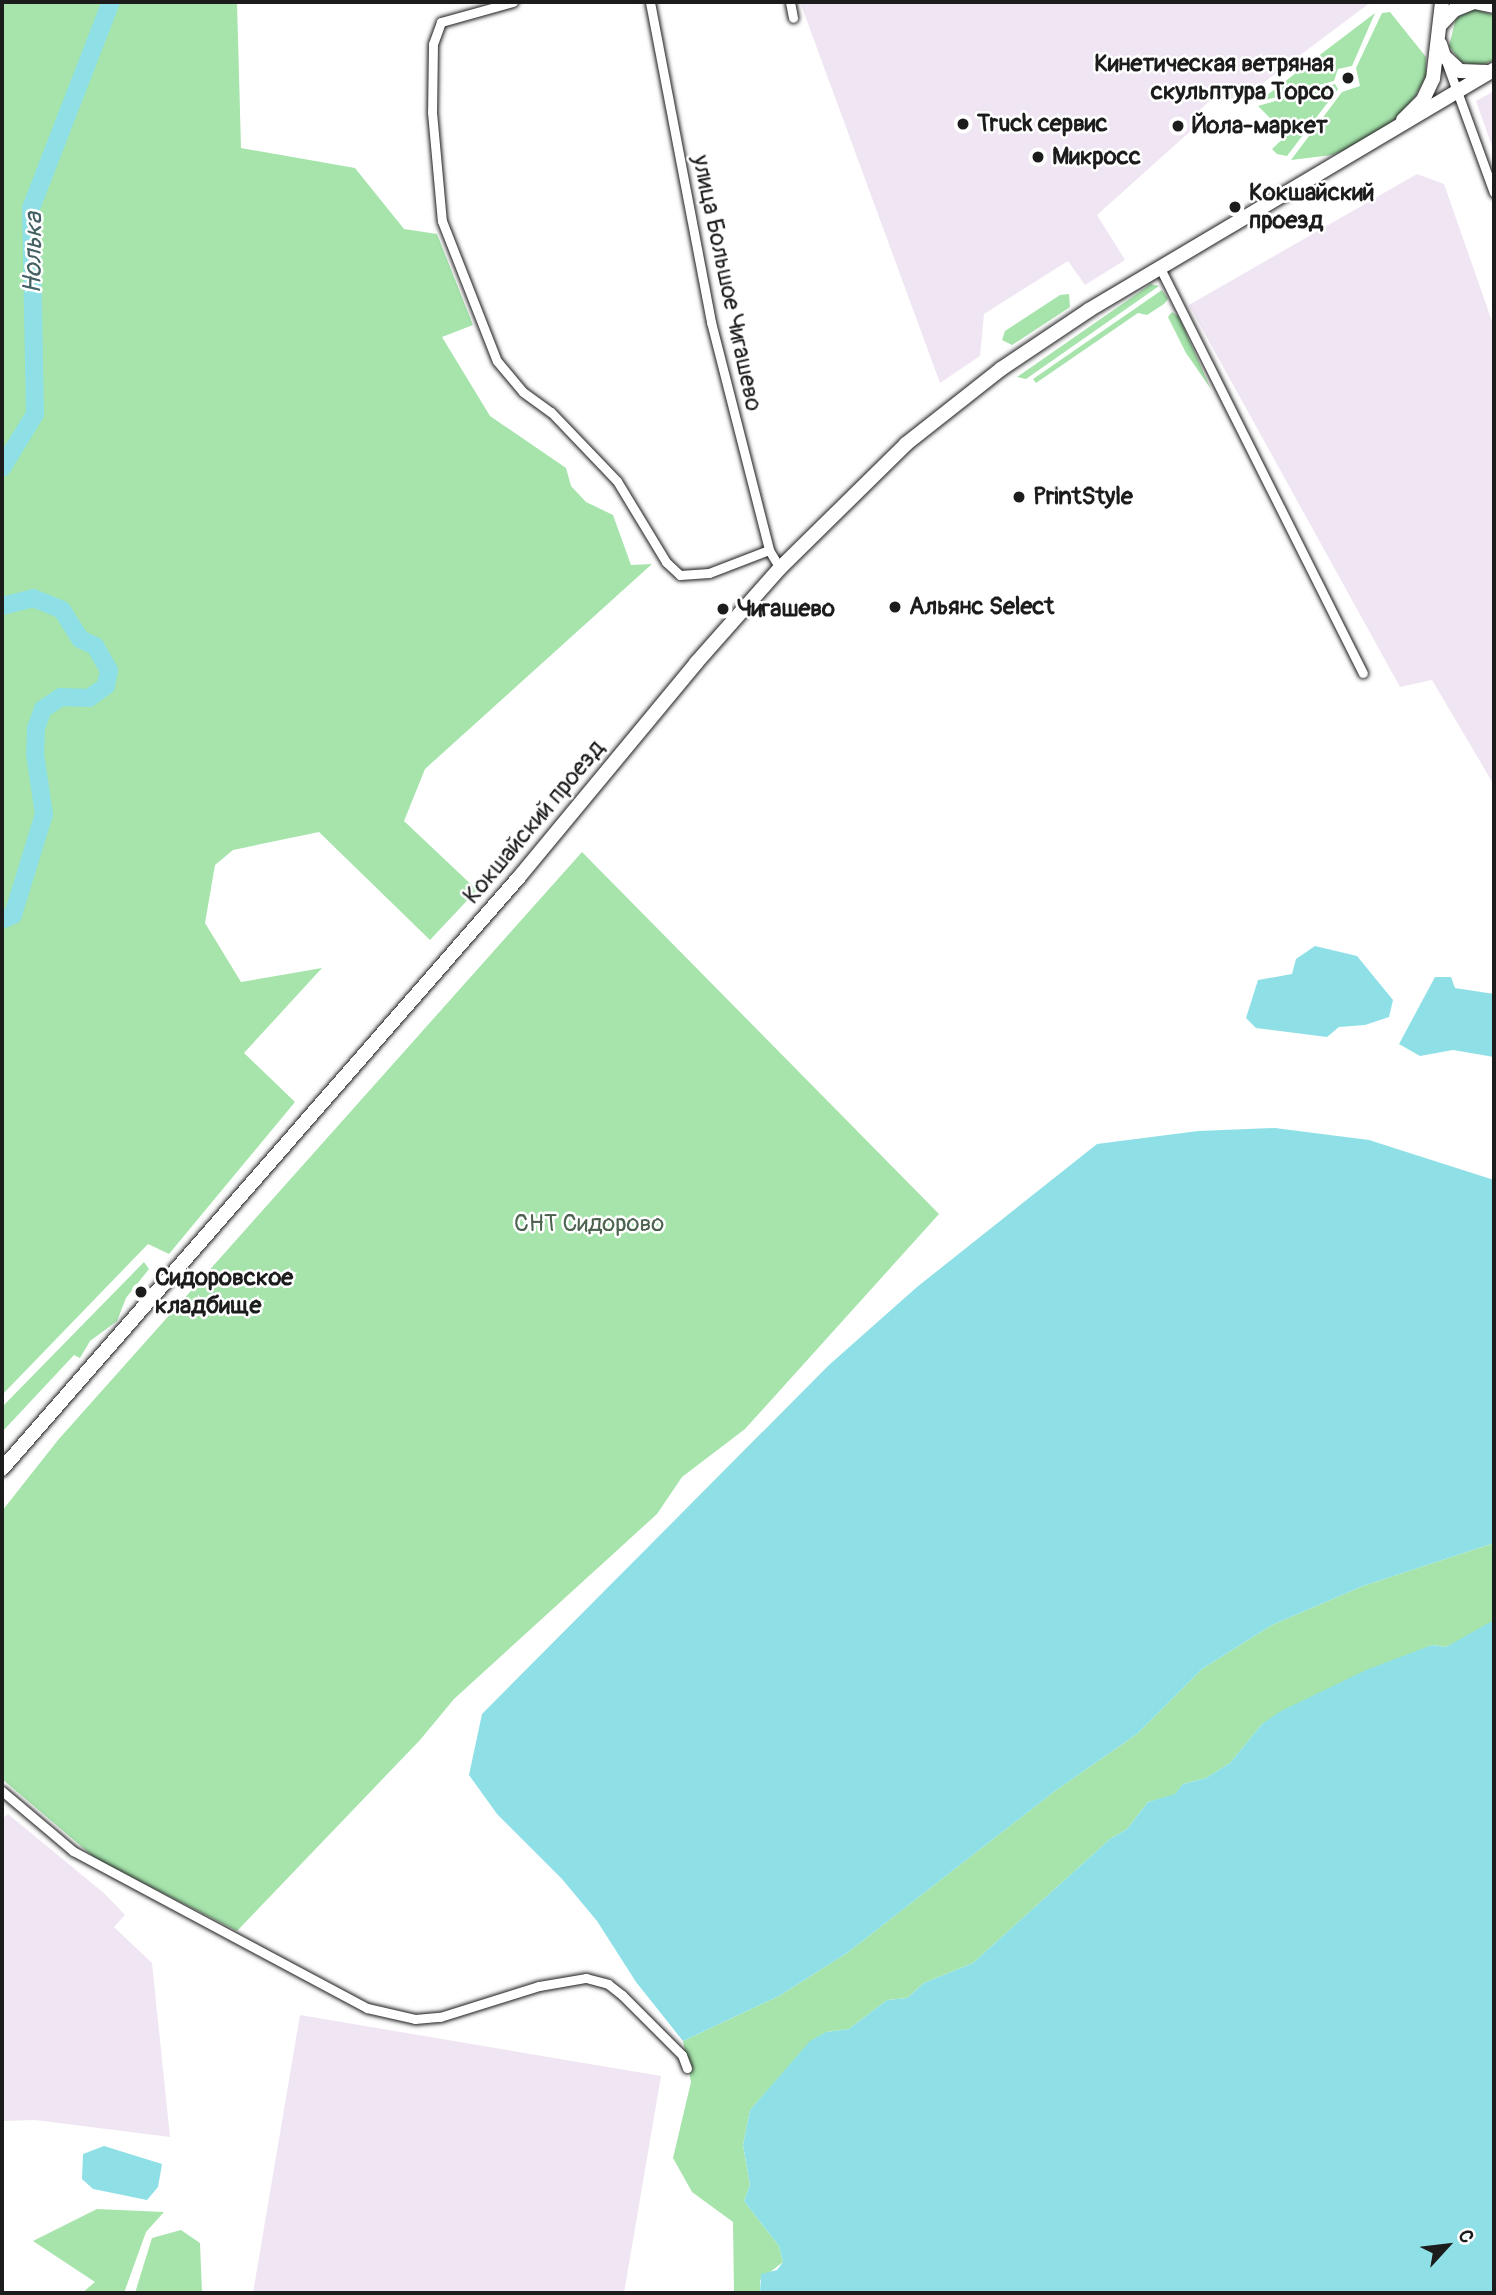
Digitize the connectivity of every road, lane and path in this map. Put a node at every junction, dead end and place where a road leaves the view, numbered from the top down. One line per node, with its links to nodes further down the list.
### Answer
1 (513, 2): 15 (street)
2 (650, 2): 15 (street, улица Большое Чигашево)
3 (790, 2): 7 (street)
4 (1443, 2): 8 (main road)
5 (1474, 2): 6 (main road); 8 (main road)
6 (1494, 4)
7 (793, 18)
8 (1441, 25): 9 (main road)
9 (1442, 50): 10 (main road); 11 (street); 12 (main road)
10 (1494, 71): 11 (main road, Кокшайский проезд)
11 (1459, 94): 12 (main road, Кокшайский проезд); 13 (street)
12 (1390, 134): 14 (main road, Кокшайский проезд)
13 (1494, 193)
14 (1160, 268): 16 (main road, Кокшайский проезд); 17 (street)
15 (769, 550): 16 (street, улица Большое Чигашево)
16 (780, 568): 18 (main road, Кокшайский проезд)
17 (1363, 673)
18 (2, 1469)
19 (2, 1791): 20 (street)
20 (687, 2068)

